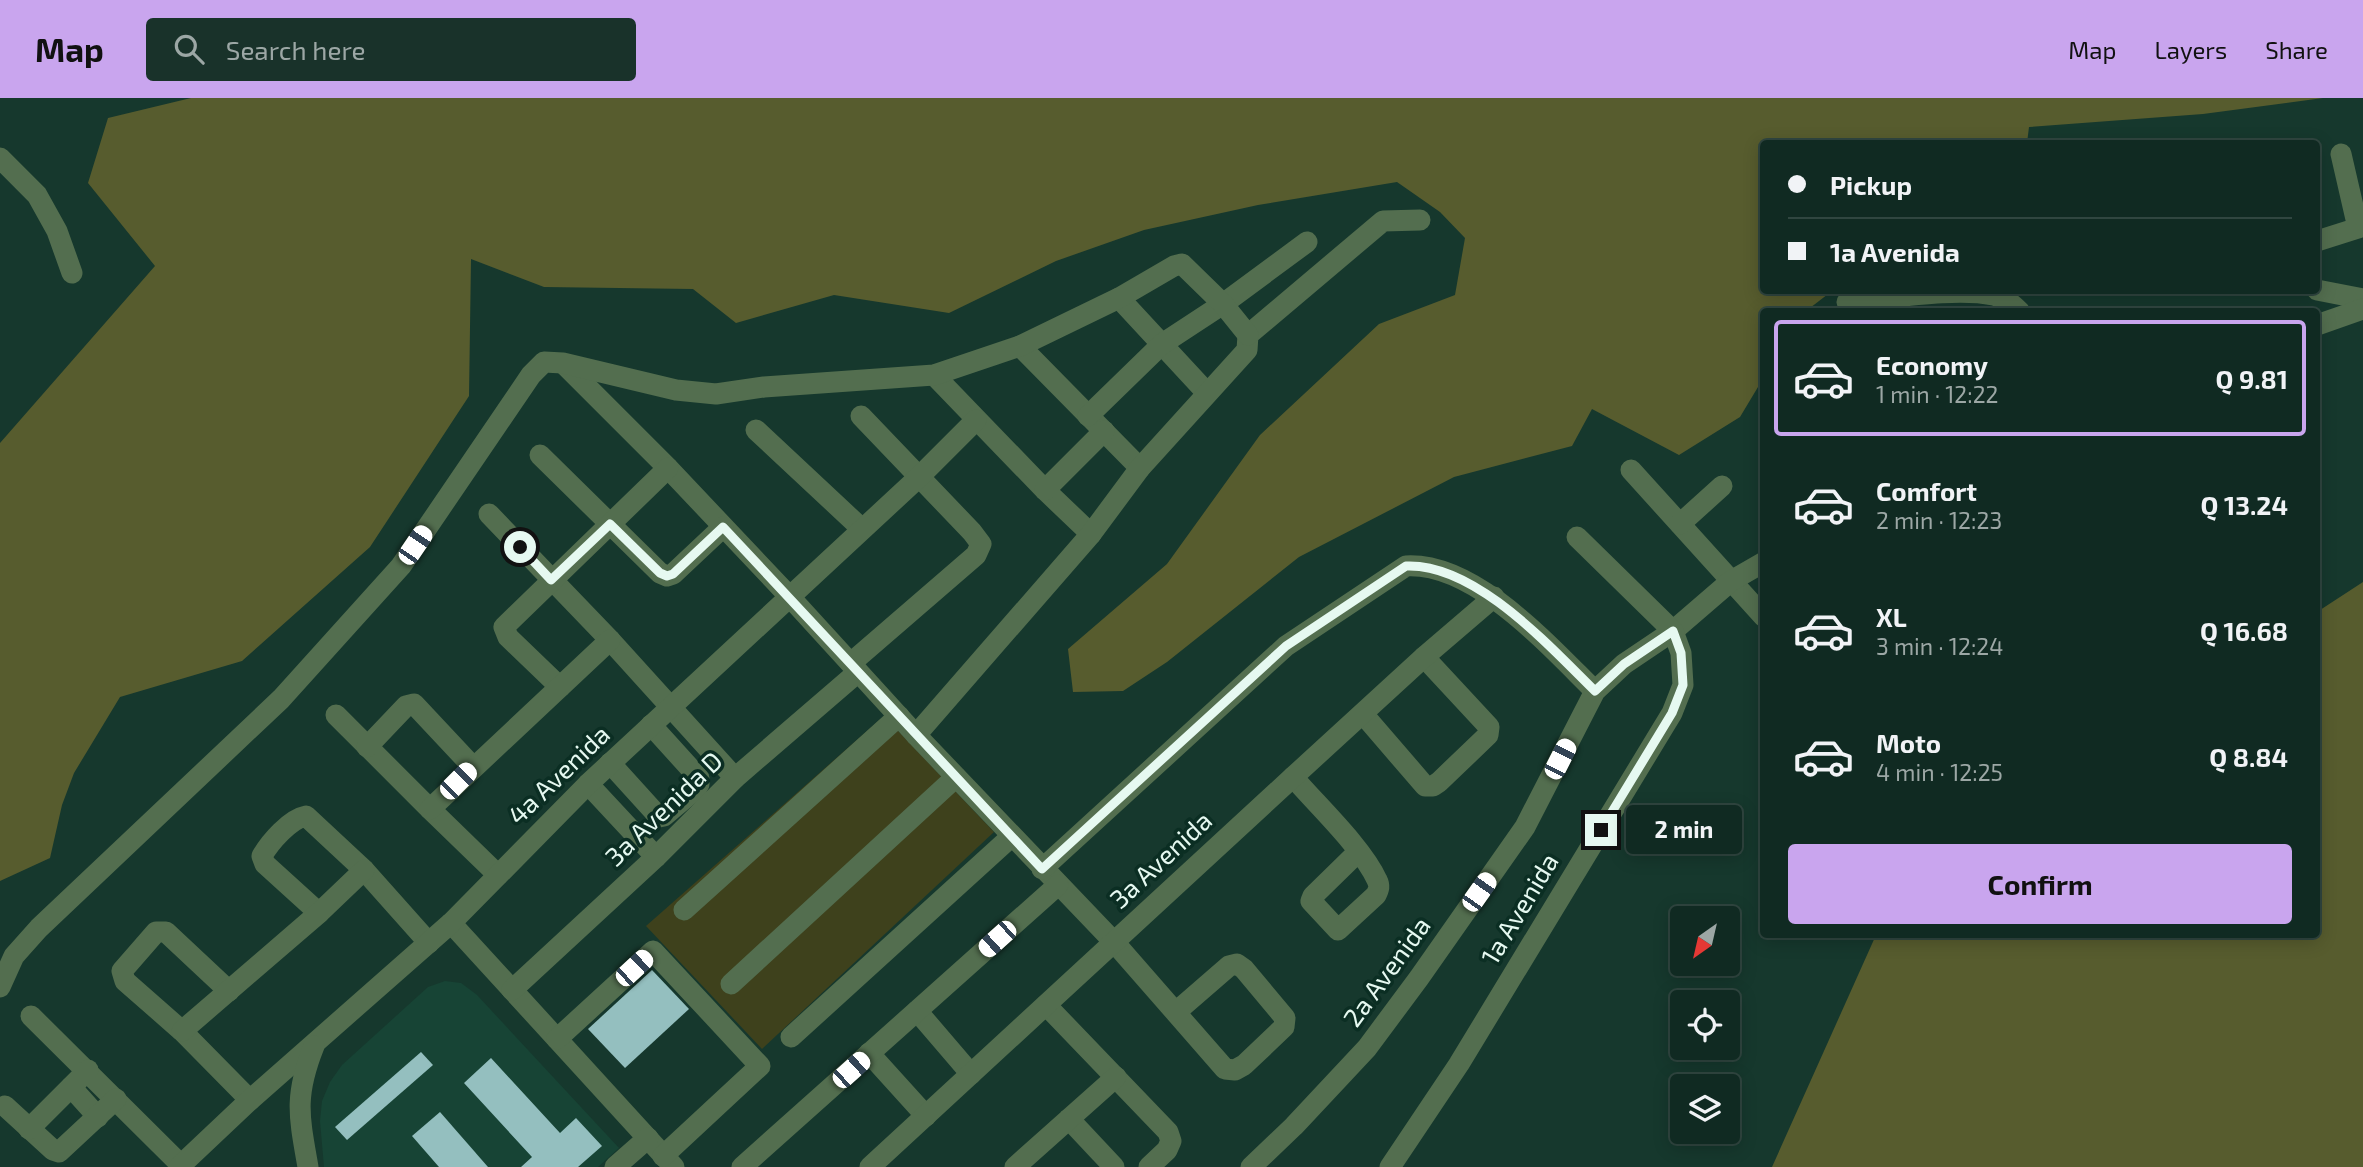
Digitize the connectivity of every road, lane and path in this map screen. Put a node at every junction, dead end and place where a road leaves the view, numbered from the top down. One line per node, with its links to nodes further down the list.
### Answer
1 (2341, 154): 4 (street)
2 (0, 158): 6 (street)
3 (1420, 219): 17 (street)
4 (2320, 240)
5 (1307, 242): 13 (street)
6 (72, 273)
7 (2320, 291): 11 (street)
8 (1934, 294): 12 (street)
9 (1981, 294): 14 (street)
10 (1119, 298): 13 (street); 18 (street); 19 (street)
11 (2363, 299)
12 (1847, 302)
13 (1223, 304): 17 (street); 18 (street)
14 (2017, 308)
15 (2363, 309): 16 (street)
16 (2320, 324)
17 (1248, 335): 22 (street)
18 (1162, 344): 22 (street); 24 (street)
19 (1020, 346): 21 (street); 24 (street)
20 (563, 363): 21 (street); 29 (street); 81 (street)
21 (934, 375): 25 (street)
22 (1207, 393): 30 (street)
23 (861, 416): 32 (street)
24 (1088, 416): 27 (street)
25 (976, 420): 32 (street, 4a Avenida); 34 (street)
26 (756, 430): 39 (street)
27 (1104, 431): 30 (street); 34 (street)
28 (540, 454): 36 (street)
29 (668, 468): 36 (street); 38 (street)
30 (1140, 468): 40 (street)
31 (1632, 470): 37 (street)
32 (919, 477): 39 (street, 4a Avenida); 51 (street, 3a Avenida D)
33 (1722, 486): 37 (street)
34 (1045, 490): 40 (street)
35 (489, 514): 43 (street)
36 (610, 524): 38 (street); 43 (street)
37 (1680, 524): 44 (street)
38 (723, 527): 45 (street)
39 (862, 529): 45 (street, 4a Avenida)
40 (1091, 534): 59 (street)
41 (1577, 537): 48 (street)
42 (1760, 564): 44 (street, 2a Avenida)
43 (551, 580): 49 (street); 52 (street)
44 (1731, 581): 47 (street); 48 (street, 2a Avenida)
45 (789, 596): 51 (street); 54 (street, 4a Avenida)
46 (1494, 597): 50 (street, 3a Avenida); 53 (street); 71 (street)
47 (1760, 613)
48 (1673, 631): 53 (street, 2a Avenida); 115 (street, 1a Avenida)
49 (610, 640): 52 (street); 54 (street)
50 (1424, 657): 55 (street, 3a Avenida); 55 (street)
51 (854, 668): 57 (street); 65 (street, 3a Avenida D)
52 (560, 687): 62 (street)
53 (1595, 691): 114 (street, 2a Avenida)
54 (670, 706): 58 (street, 4a Avenida); 65 (street)
55 (1363, 714): 64 (street, 3a Avenida)
56 (337, 715): 60 (street)
57 (899, 716): 59 (street); 75 (street)
58 (651, 725): 61 (street, 4a Avenida); 61 (street)
59 (916, 735): 63 (street)
60 (367, 747): 62 (street); 67 (street)
61 (610, 764): 66 (street, 4a Avenida)
62 (473, 767): 67 (street)
63 (956, 777): 68 (street); 80 (street)
64 (1293, 777): 69 (street); 78 (street, 3a Avenida)
65 (735, 778): 70 (street, 3a Avenida D)
66 (588, 784): 70 (street); 73 (street, 4a Avenida)
67 (430, 810): 73 (street)
68 (1012, 836): 71 (street); 89 (street)
69 (1358, 852)
70 (656, 857): 82 (street, 3a Avenida D)
71 (1042, 869): 74 (street)
72 (364, 870): 76 (street); 76 (street); 79 (street)
73 (498, 875): 77 (street, 4a Avenida)
74 (1058, 885): 78 (street); 85 (street)
75 (684, 911)
76 (319, 913): 83 (street)
77 (452, 923): 79 (street, 4a Avenida); 82 (street)
78 (1114, 942): 84 (street, 3a Avenida); 86 (street)
79 (429, 943): 91 (street, 4a Avenida)
80 (731, 984)
81 (0, 987)
82 (512, 990): 90 (street)
83 (229, 991): 88 (street); 88 (street)
84 (1046, 1005): 94 (street, 3a Avenida); 95 (street)
85 (917, 1011): 92 (street); 94 (street)
86 (1176, 1012): 86 (street)
87 (31, 1016): 93 (street)
88 (182, 1031): 98 (street)
89 (791, 1037)
90 (557, 1039): 104 (street); 105 (street)
91 (315, 1044): 98 (street, 4a Avenida); 107 (street)
92 (869, 1054): 100 (street); 109 (street)
93 (88, 1070): 96 (street); 97 (street)
94 (971, 1073): 100 (street, 3a Avenida)
95 (1116, 1077): 102 (street); 113 (street)
96 (71, 1087): 101 (street); 103 (street)
97 (116, 1099): 101 (street); 106 (street)
98 (250, 1100): 106 (street, 4a Avenida)
99 (5, 1106): 103 (street)
100 (926, 1115): 110 (street, 3a Avenida)
101 (99, 1117): 103 (street)
102 (1069, 1119): 111 (street); 112 (street)
103 (29, 1129)
104 (648, 1138): 105 (street); 108 (street)
105 (668, 1161)
106 (180, 1166)
107 (308, 1167)
108 (615, 1167)
109 (742, 1167)
110 (870, 1167)
111 (1016, 1167)
112 (1114, 1167)
113 (1149, 1167)
114 (1251, 1167)
115 (1390, 1167)

